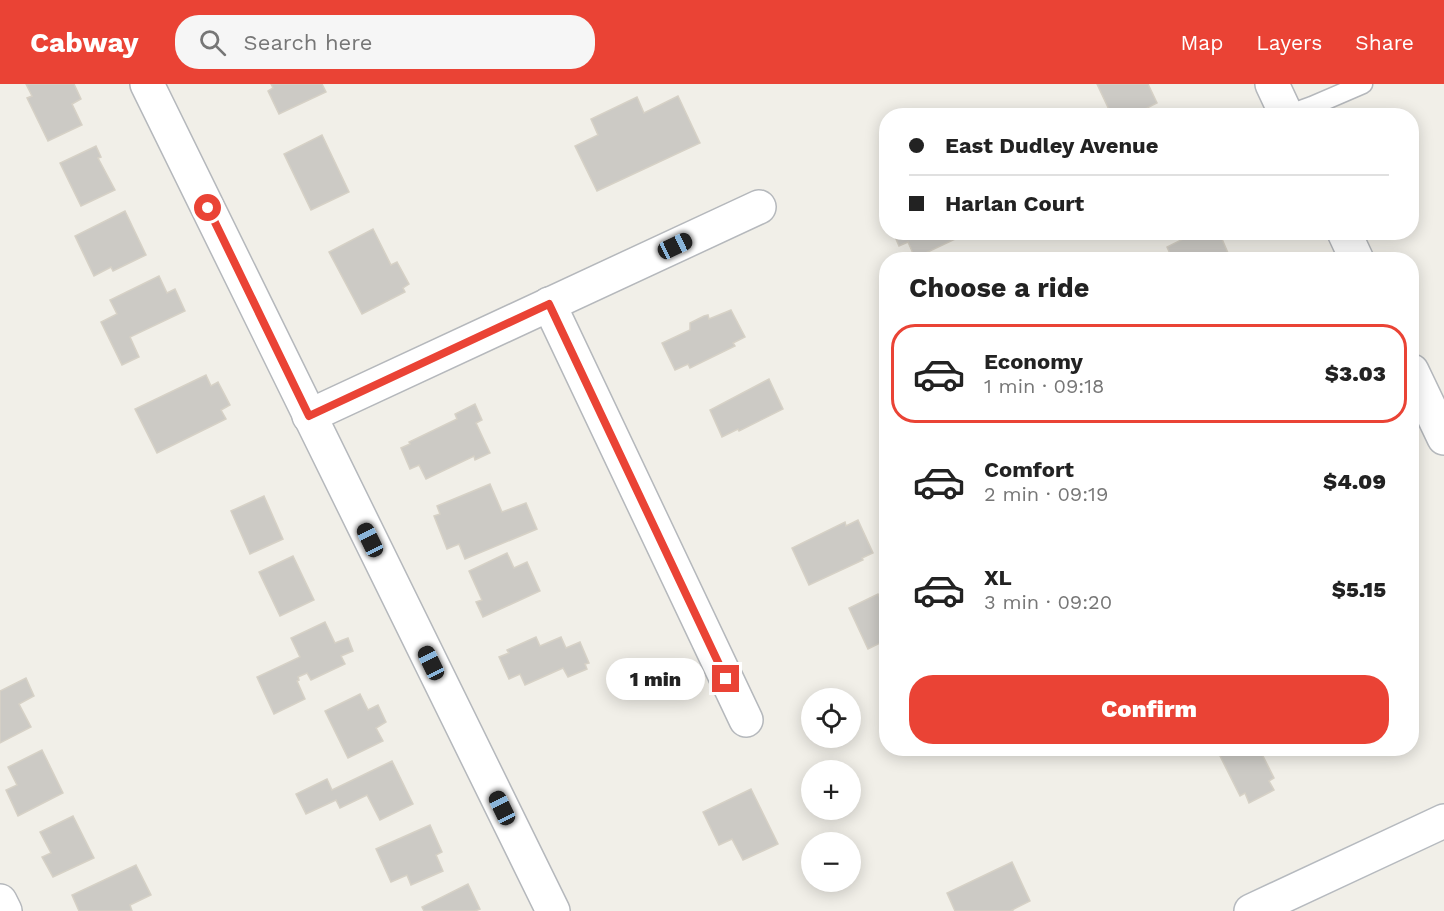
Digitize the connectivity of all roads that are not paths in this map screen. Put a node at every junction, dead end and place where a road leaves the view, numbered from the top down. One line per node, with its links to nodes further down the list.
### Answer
1 (147, 84): 9 (street)
2 (1272, 84): 4 (street)
3 (1363, 84): 5 (lane)
4 (1284, 108)
5 (1306, 108)
6 (759, 207): 7 (street)
7 (549, 304): 9 (street); 11 (street)
8 (1419, 386): 10 (street)
9 (309, 416): 15 (street)
10 (1444, 438)
11 (746, 720)
12 (1444, 821): 16 (street)
13 (0, 901): 14 (street)
14 (5, 911)
15 (553, 911)
16 (1251, 911)

